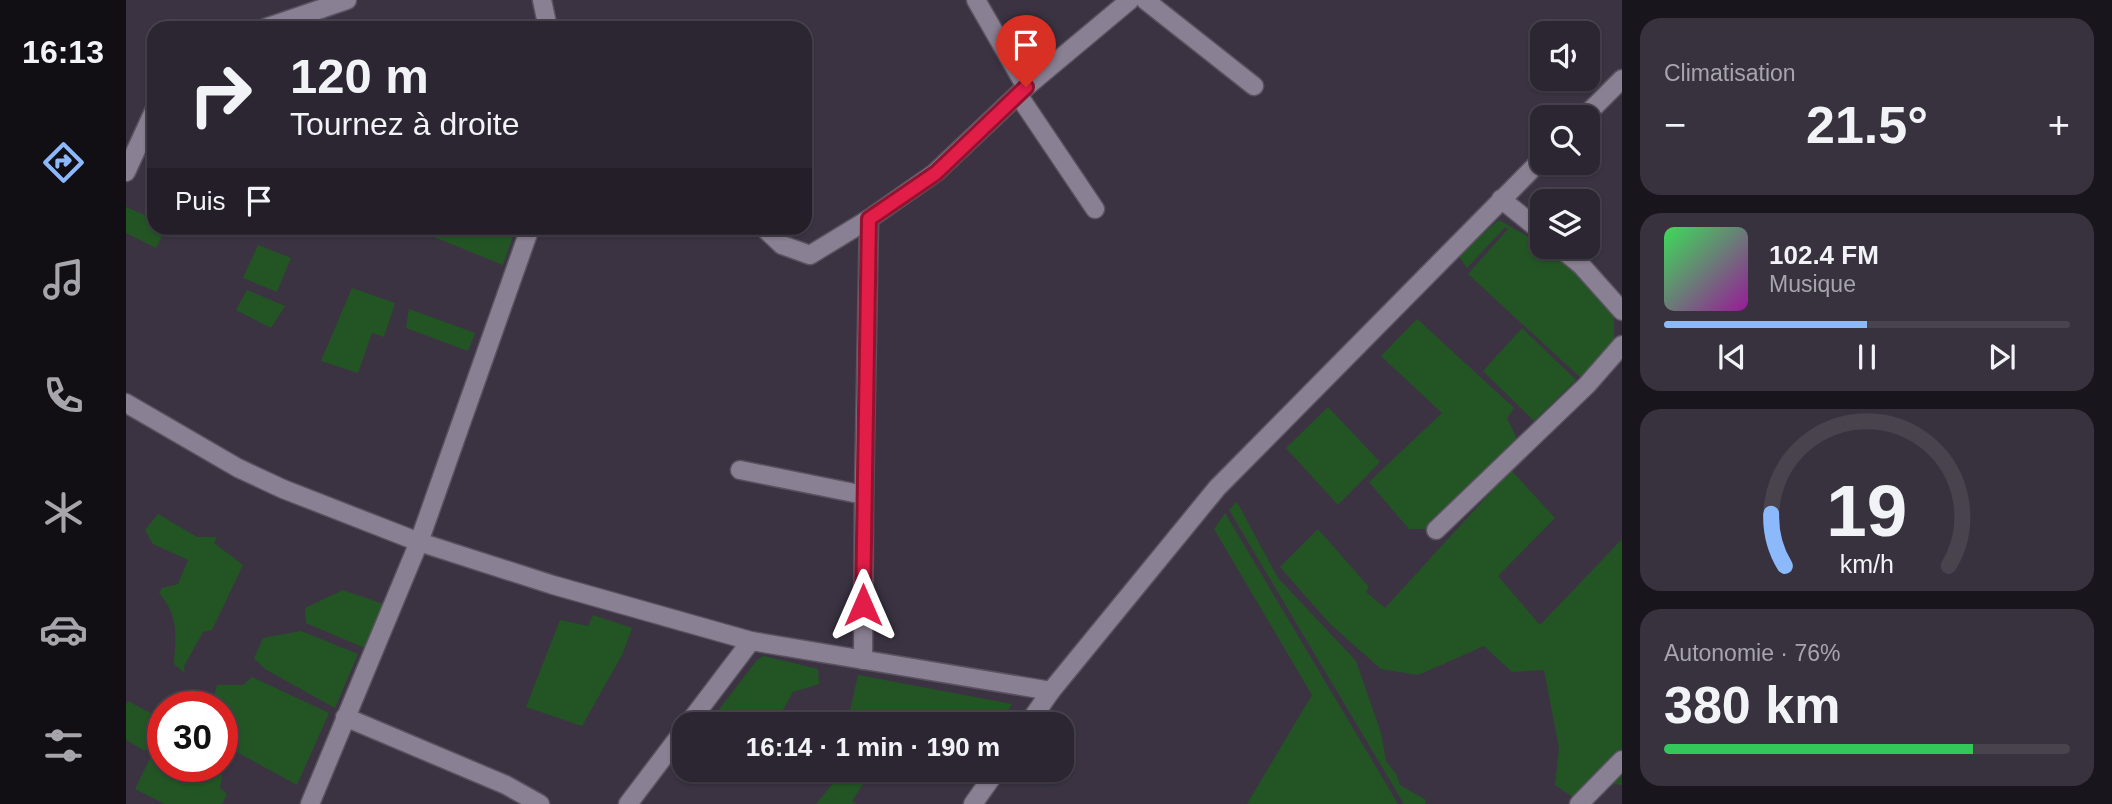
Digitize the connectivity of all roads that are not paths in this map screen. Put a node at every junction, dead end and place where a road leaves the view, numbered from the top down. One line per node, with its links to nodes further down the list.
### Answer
1 (347, 0): 6 (street)
2 (542, 0): 8 (street)
3 (976, 0): 11 (street)
4 (1130, 0): 11 (street)
5 (1145, 0): 10 (street)
6 (319, 4): 7 (street)
7 (281, 21)
8 (546, 21)
9 (1622, 79): 12 (street)
10 (1254, 86)
11 (1022, 92): 17 (street); 18 (street)
12 (1596, 105)
13 (147, 126): 15 (street)
14 (1530, 171): 16 (street)
15 (126, 172)
16 (1502, 199): 19 (street); 32 (street)
17 (1096, 209)
18 (869, 219): 21 (street); 27 (street)
19 (1530, 222)
20 (528, 235): 29 (street)
21 (771, 235)
22 (1574, 259): 23 (street)
23 (1622, 311)
24 (1622, 345): 28 (street)
25 (126, 403): 29 (street)
26 (740, 470): 27 (street)
27 (864, 495): 31 (street)
28 (1436, 530)
29 (419, 542): 30 (street); 35 (street)
30 (751, 641): 31 (street); 33 (street)
31 (863, 660): 32 (street)
32 (1051, 691): 34 (street)
33 (697, 712)
34 (1036, 712)
35 (345, 717): 39 (street); 40 (street)
36 (672, 746): 41 (street)
37 (1622, 761): 43 (street)
38 (989, 782): 42 (street)
39 (310, 804)
40 (540, 804)
41 (628, 804)
42 (973, 804)
43 (1579, 804)

